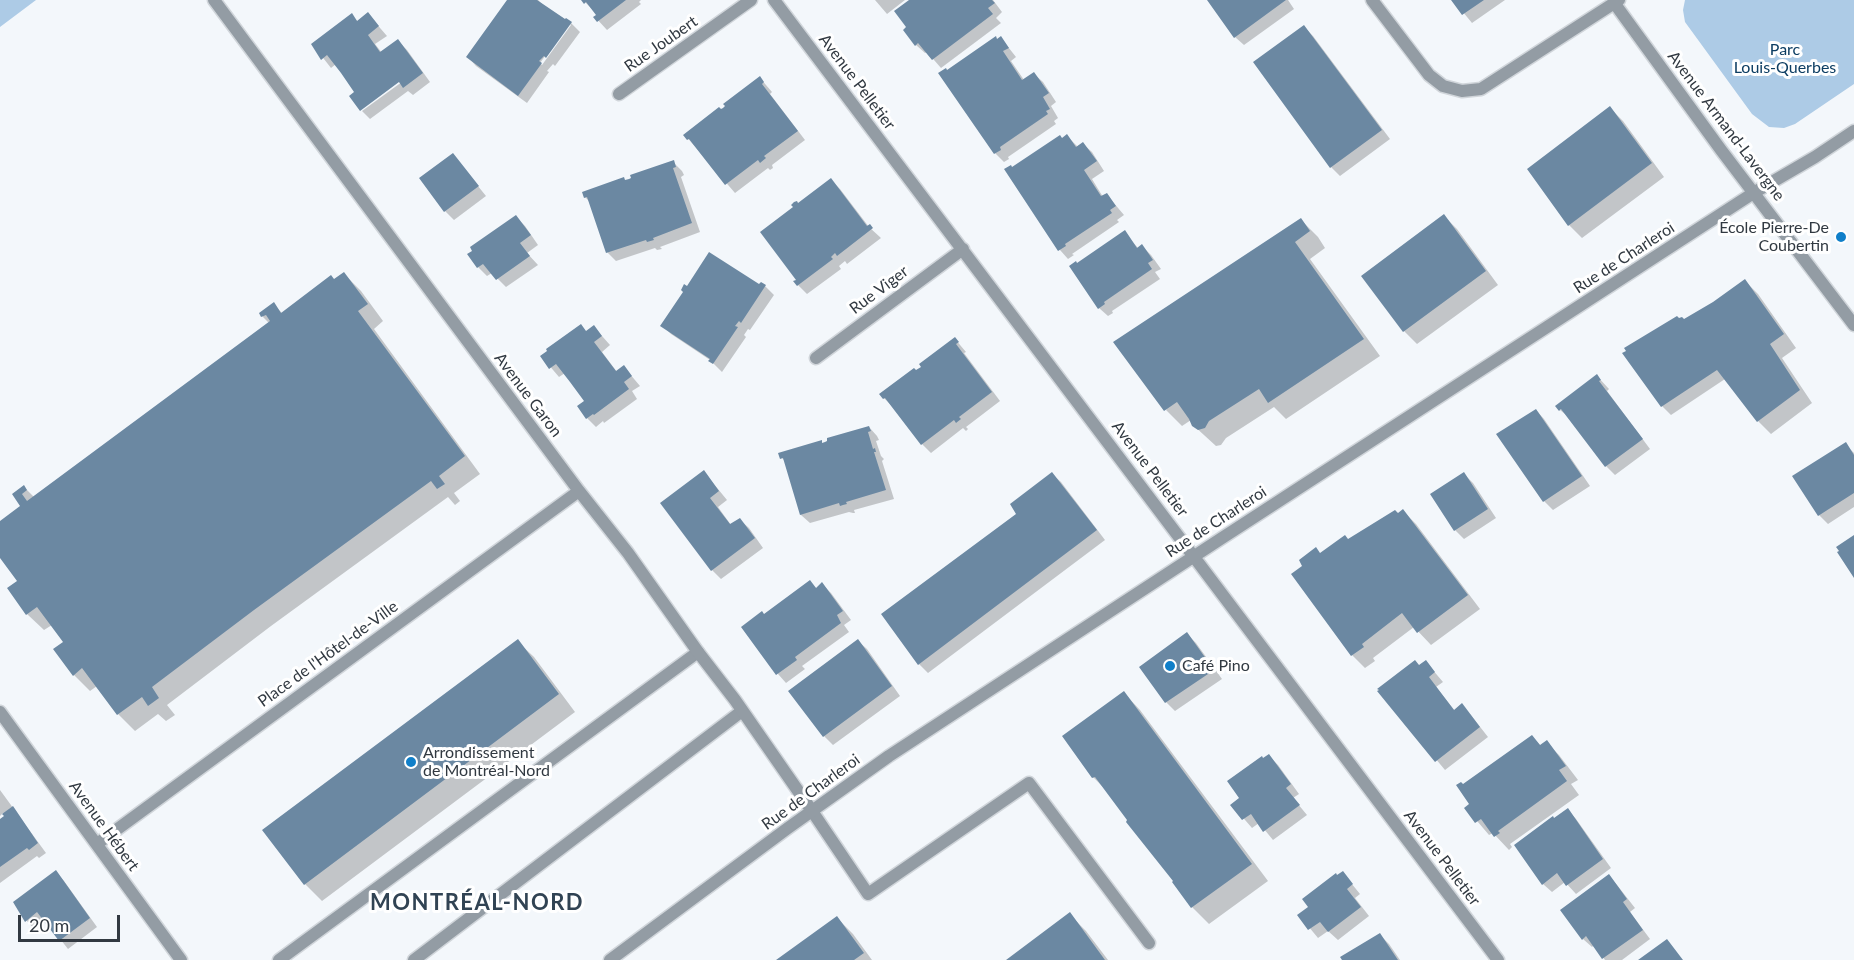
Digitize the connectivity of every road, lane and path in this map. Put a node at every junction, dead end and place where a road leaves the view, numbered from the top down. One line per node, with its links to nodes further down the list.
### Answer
1 (214, 0): 12 (street, Avenue Garon)
2 (751, 0): 6 (street, Rue Joubert)
3 (774, 0): 9 (street, Avenue Pelletier)
4 (1372, 0): 5 (street, Avenue Armand-Lavergne)
5 (1617, 2): 8 (street, Avenue Armand-Lavergne)
6 (619, 94)
7 (1854, 131): 8 (street, Rue de Charleroi)
8 (1755, 192): 10 (street, Avenue Armand-Lavergne); 13 (street, Rue de Charleroi)
9 (963, 249): 11 (street, Rue Viger); 13 (street, Avenue Pelletier)
10 (1854, 325)
11 (816, 358)
12 (579, 491): 14 (street, Avenue Garon); 18 (street, Place de l'Hôtel-de-Ville)
13 (1194, 556): 17 (street, Rue de Charleroi); 24 (street, Avenue Pelletier)
14 (698, 652): 15 (street, Avenue Garon); 21 (street)
15 (742, 711): 17 (street, Avenue Garon); 22 (street)
16 (0, 712): 18 (street, Avenue Hébert)
17 (812, 811): 19 (street, Avenue Garon); 23 (street, Rue de Charleroi)
18 (97, 844): 20 (street, Avenue Hébert)
19 (1149, 943)
20 (181, 960)
21 (279, 960)
22 (414, 960)
23 (610, 960)
24 (1498, 960)

